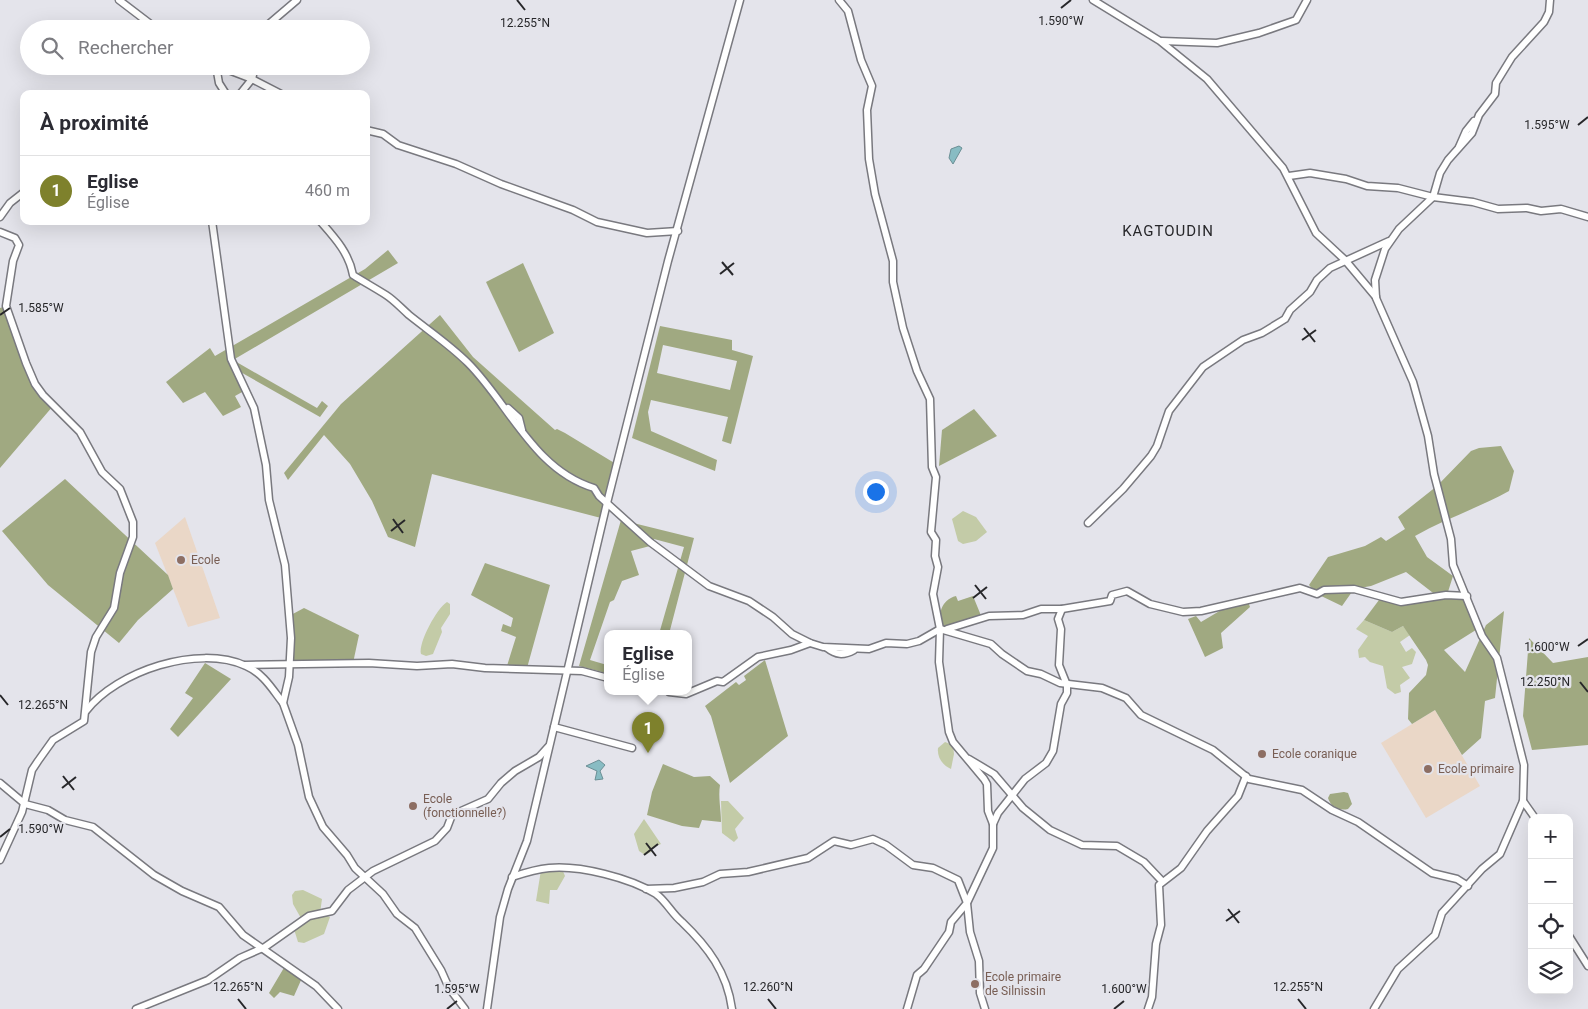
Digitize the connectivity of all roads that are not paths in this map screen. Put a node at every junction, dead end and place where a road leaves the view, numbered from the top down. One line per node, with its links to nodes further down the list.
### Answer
1 (119, 0): 8 (street)
2 (297, 0): 9 (street)
3 (740, 0): 26 (street)
4 (839, 0): 35 (street)
5 (1093, 0): 10 (street)
6 (1307, 0): 10 (street)
7 (1550, 0): 21 (street)
8 (145, 20)
9 (274, 20)
10 (1160, 41): 19 (street)
11 (218, 75): 15 (street)
12 (241, 75): 14 (street)
13 (253, 75): 14 (street)
14 (252, 79): 16 (street); 17 (street)
15 (223, 90)
16 (243, 90)
17 (273, 90)
18 (370, 131): 26 (street)
19 (1289, 176): 21 (street); 29 (street)
20 (20, 195): 22 (street)
21 (1433, 197): 23 (street); 28 (street)
22 (0, 217)
23 (1588, 217)
24 (213, 225): 38 (street)
25 (323, 225): 31 (street)
26 (678, 231): 31 (street)
27 (0, 232): 44 (street)
28 (1390, 241): 29 (street); 30 (street)
29 (1345, 260): 30 (street); 32 (street)
30 (1376, 298): 33 (street)
31 (607, 504): 36 (street); 39 (street)
32 (1088, 523)
33 (1466, 596): 34 (street); 52 (street)
34 (1062, 609): 35 (street); 41 (street)
35 (944, 629): 36 (street); 41 (street); 48 (street)
36 (810, 644): 42 (street)
37 (245, 665): 38 (street); 43 (street); 44 (street)
38 (289, 665): 39 (street); 43 (street)
39 (568, 670): 40 (street); 45 (street)
40 (604, 677)
41 (1067, 685): 49 (street); 51 (street)
42 (692, 691)
43 (283, 703): 58 (street)
44 (85, 712): 53 (street)
45 (554, 727): 46 (street); 47 (street)
46 (551, 742): 57 (street); 58 (street)
47 (632, 748)
48 (964, 755): 51 (street); 55 (street)
49 (1246, 776): 59 (street); 60 (street)
50 (0, 783): 53 (street)
51 (1012, 795): 55 (street); 59 (street)
52 (1523, 800): 54 (street); 60 (street)
53 (25, 804): 56 (street); 64 (street)
54 (1532, 814)
55 (993, 824): 62 (street)
56 (0, 860)
57 (512, 877): 61 (street); 69 (street)
58 (366, 878): 64 (street); 68 (street)
59 (1162, 881): 73 (street)
60 (1468, 886): 74 (street)
61 (646, 890): 62 (street); 70 (street)
62 (967, 903): 71 (street); 72 (street)
63 (1573, 942): 65 (street)
64 (262, 948): 66 (street); 67 (street)
65 (1588, 966)
66 (136, 1009)
67 (338, 1009)
68 (464, 1009)
69 (487, 1009)
70 (732, 1009)
71 (907, 1009)
72 (985, 1009)
73 (1148, 1009)
74 (1374, 1009)

